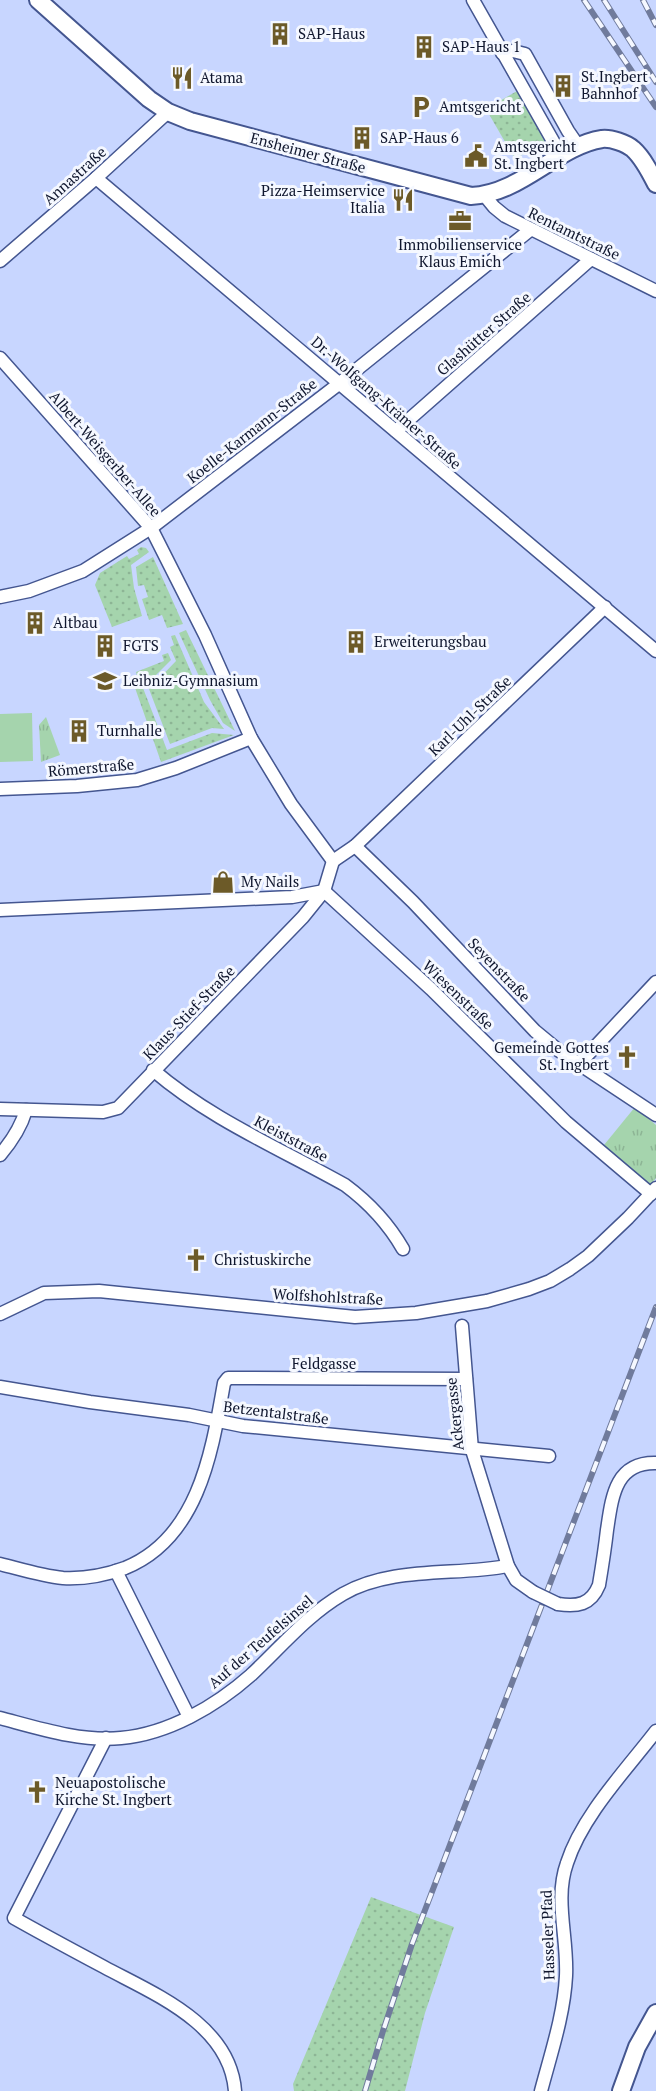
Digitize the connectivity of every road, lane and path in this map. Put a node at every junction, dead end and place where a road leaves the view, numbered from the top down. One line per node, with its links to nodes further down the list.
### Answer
1 (38, 0): 4 (main road, Ensheimer Straße)
2 (473, 0): 3 (street)
3 (502, 53): 5 (street); 6 (street)
4 (168, 112): 7 (street, Annastraße); 9 (main road, Ensheimer Straße)
5 (579, 147): 6 (main road); 8 (main road)
6 (562, 157): 9 (main road)
7 (96, 178): 12 (street, Annastraße); 15 (street, Dr.-Wolfgang-Krämer-Straße)
8 (656, 184)
9 (485, 196): 10 (street, Rentamtstraße)
10 (530, 230): 11 (street, Rentamtstraße); 15 (street, Koelle-Karmann-Straße)
11 (591, 259): 13 (street, Rentamtstraße); 16 (street, Glashütter Straße)
12 (0, 261)
13 (656, 291)
14 (0, 358): 17 (street, Albert-Weisgerber-Allee)
15 (340, 383): 16 (street, Dr.-Wolfgang-Krämer-Straße); 17 (street, Koelle-Karmann-Straße)
16 (396, 430): 19 (street, Dr.-Wolfgang-Krämer-Straße)
17 (151, 528): 18 (street, Koelle-Karmann-Straße); 21 (street, Albert-Weisgerber-Allee)
18 (0, 597)
19 (605, 607): 20 (street, Dr.-Wolfgang-Krämer-Straße); 23 (street, Karl-Uhl-Straße)
20 (656, 651)
21 (250, 738): 22 (street, Römerstraße); 24 (street, Albert-Weisgerber-Allee)
22 (0, 789)
23 (355, 846): 24 (street); 28 (street, Seyenstraße)
24 (333, 861): 25 (street)
25 (324, 891): 26 (street); 29 (street, Klaus-Stief-Straße); 34 (street, Wiesenstraße)
26 (0, 910)
27 (656, 982): 28 (street)
28 (579, 1064): 32 (street, Seyenstraße)
29 (153, 1070): 31 (street, Klaus-Stief-Straße); 35 (street, Kleiststraße)
30 (0, 1109): 31 (street, Klaus-Stief-Straße)
31 (26, 1110): 33 (street)
32 (656, 1115)
33 (0, 1155)
34 (653, 1191): 36 (street, Wolfshohlstraße)
35 (403, 1249)
36 (0, 1314)
37 (462, 1326): 38 (street, Ackergasse)
38 (466, 1379): 40 (street, Feldgasse); 41 (street, Ackergasse)
39 (0, 1387): 40 (street, Betzentalstraße)
40 (217, 1421): 41 (street, Betzentalstraße); 46 (street)
41 (472, 1450): 42 (street, Betzentalstraße); 45 (street, Ackergasse)
42 (549, 1456)
43 (656, 1463): 45 (street, bridge)
44 (0, 1564): 46 (street)
45 (508, 1566): 47 (street, Auf der Teufelsinsel)
46 (116, 1571): 47 (street)
47 (189, 1717): 50 (street, Auf der Teufelsinsel)
48 (0, 1718): 50 (street, Auf der Teufelsinsel)
49 (656, 1731): 53 (street, Hasseler Pfad)
50 (106, 1738): 52 (street)
51 (656, 2013): 54 (main road)
52 (235, 2091)
53 (541, 2091)
54 (621, 2091)

